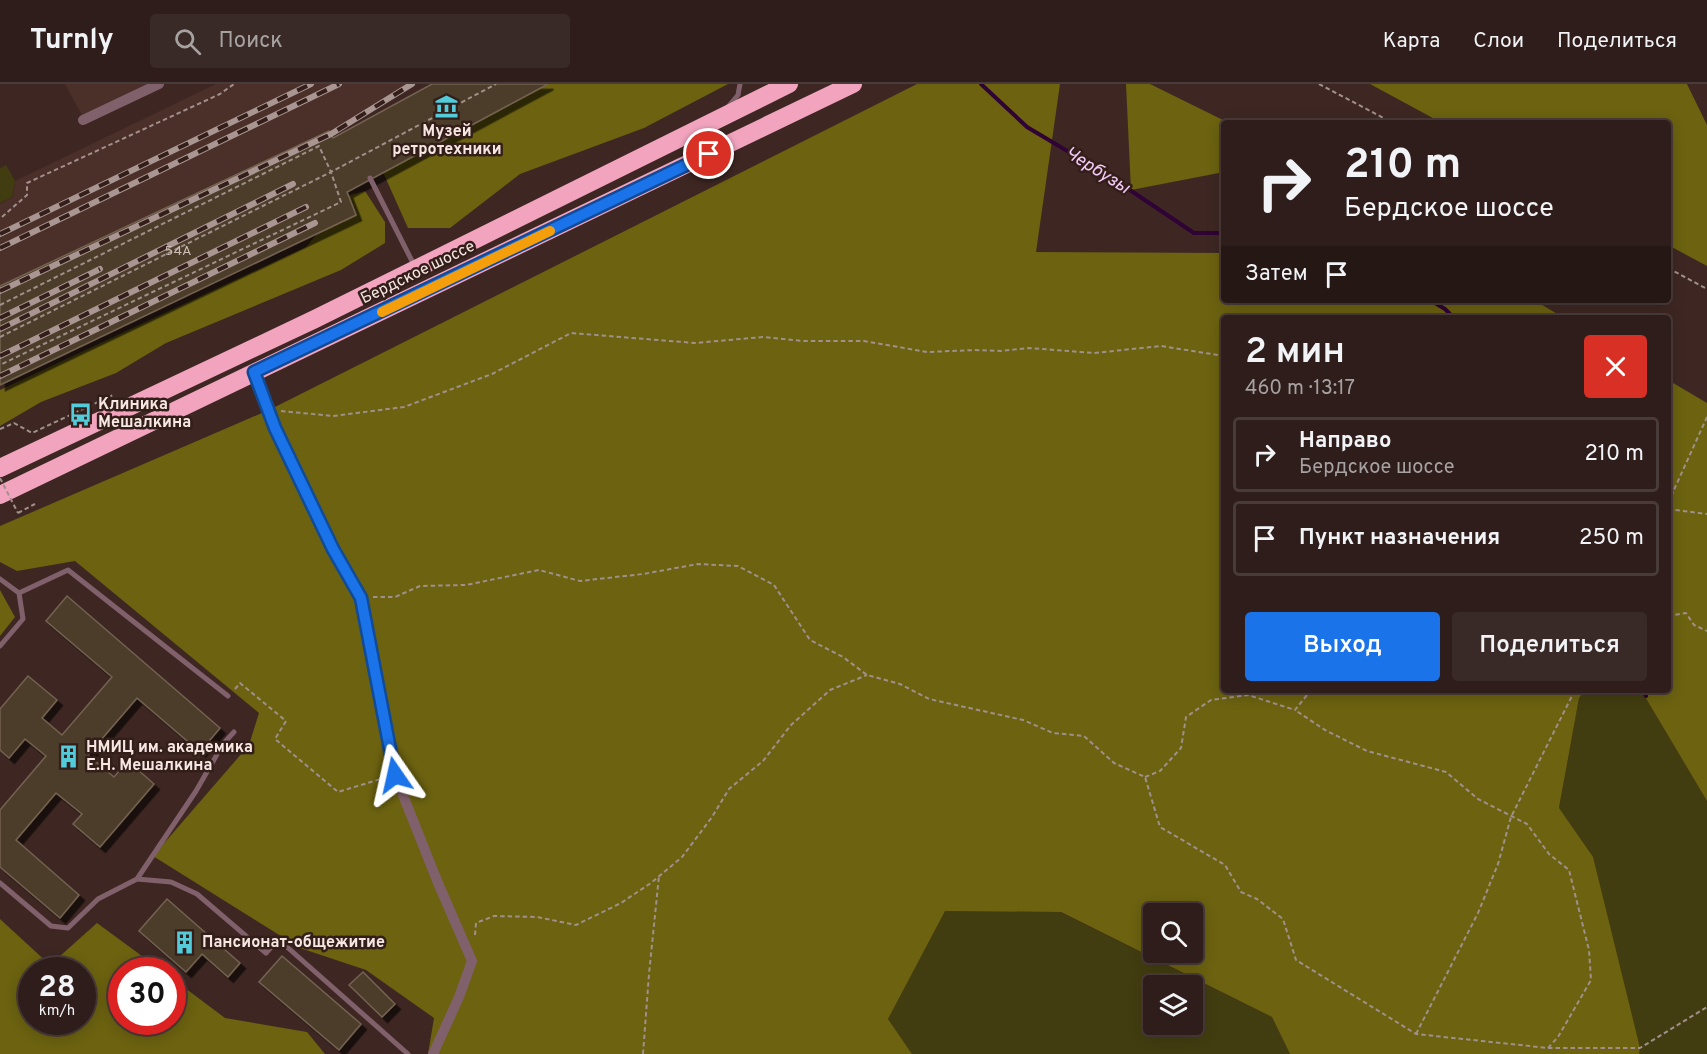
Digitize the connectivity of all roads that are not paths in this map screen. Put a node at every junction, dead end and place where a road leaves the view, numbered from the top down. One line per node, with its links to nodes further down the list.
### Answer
1 (159, 84): 6 (street)
2 (740, 84): 5 (lane)
3 (789, 84): 5 (highway, Бердское шоссе)
4 (853, 84): 9 (highway, Бердское шоссе)
5 (718, 118): 8 (highway, Бердское шоссе)
6 (82, 120)
7 (370, 178): 8 (lane)
8 (416, 268): 10 (highway, Бердское шоссе)
9 (254, 372): 11 (highway, Бердское шоссе); 20 (street)
10 (0, 468)
11 (0, 495)
12 (0, 579): 13 (lane)
13 (19, 593): 14 (lane); 15 (lane)
14 (0, 646)
15 (228, 696)
16 (234, 732): 17 (lane)
17 (137, 879): 18 (lane); 19 (lane)
18 (0, 883)
19 (408, 1054)
20 (433, 1054)

